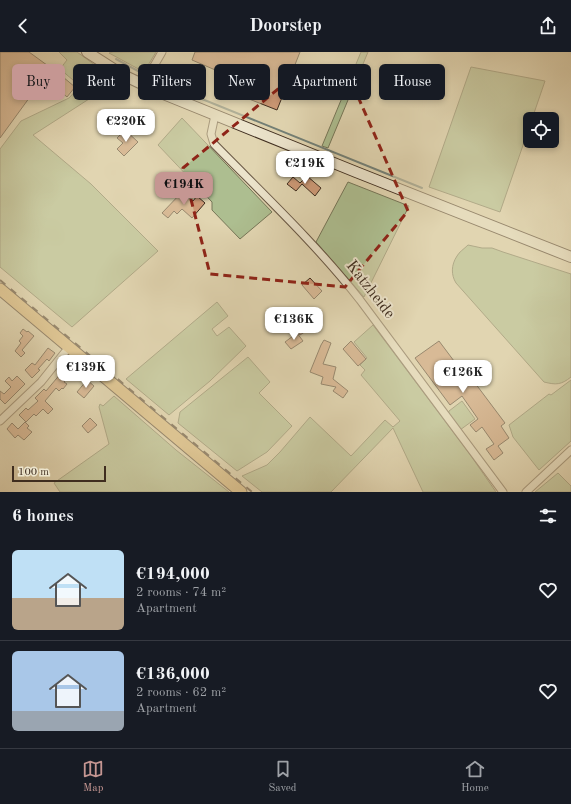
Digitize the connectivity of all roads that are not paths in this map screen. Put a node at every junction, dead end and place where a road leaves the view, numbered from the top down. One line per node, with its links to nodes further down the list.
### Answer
1 (87, 52): 4 (street)
2 (162, 52): 3 (street)
3 (155, 64)
4 (138, 83)
5 (177, 100): 6 (street)
6 (215, 116): 7 (street); 13 (street, Katzheide)
7 (571, 257)
8 (0, 289): 9 (main road)
9 (69, 347): 10 (street); 12 (main road)
10 (0, 421)
11 (571, 450): 14 (street)
12 (241, 492)
13 (503, 492)
14 (526, 492)

